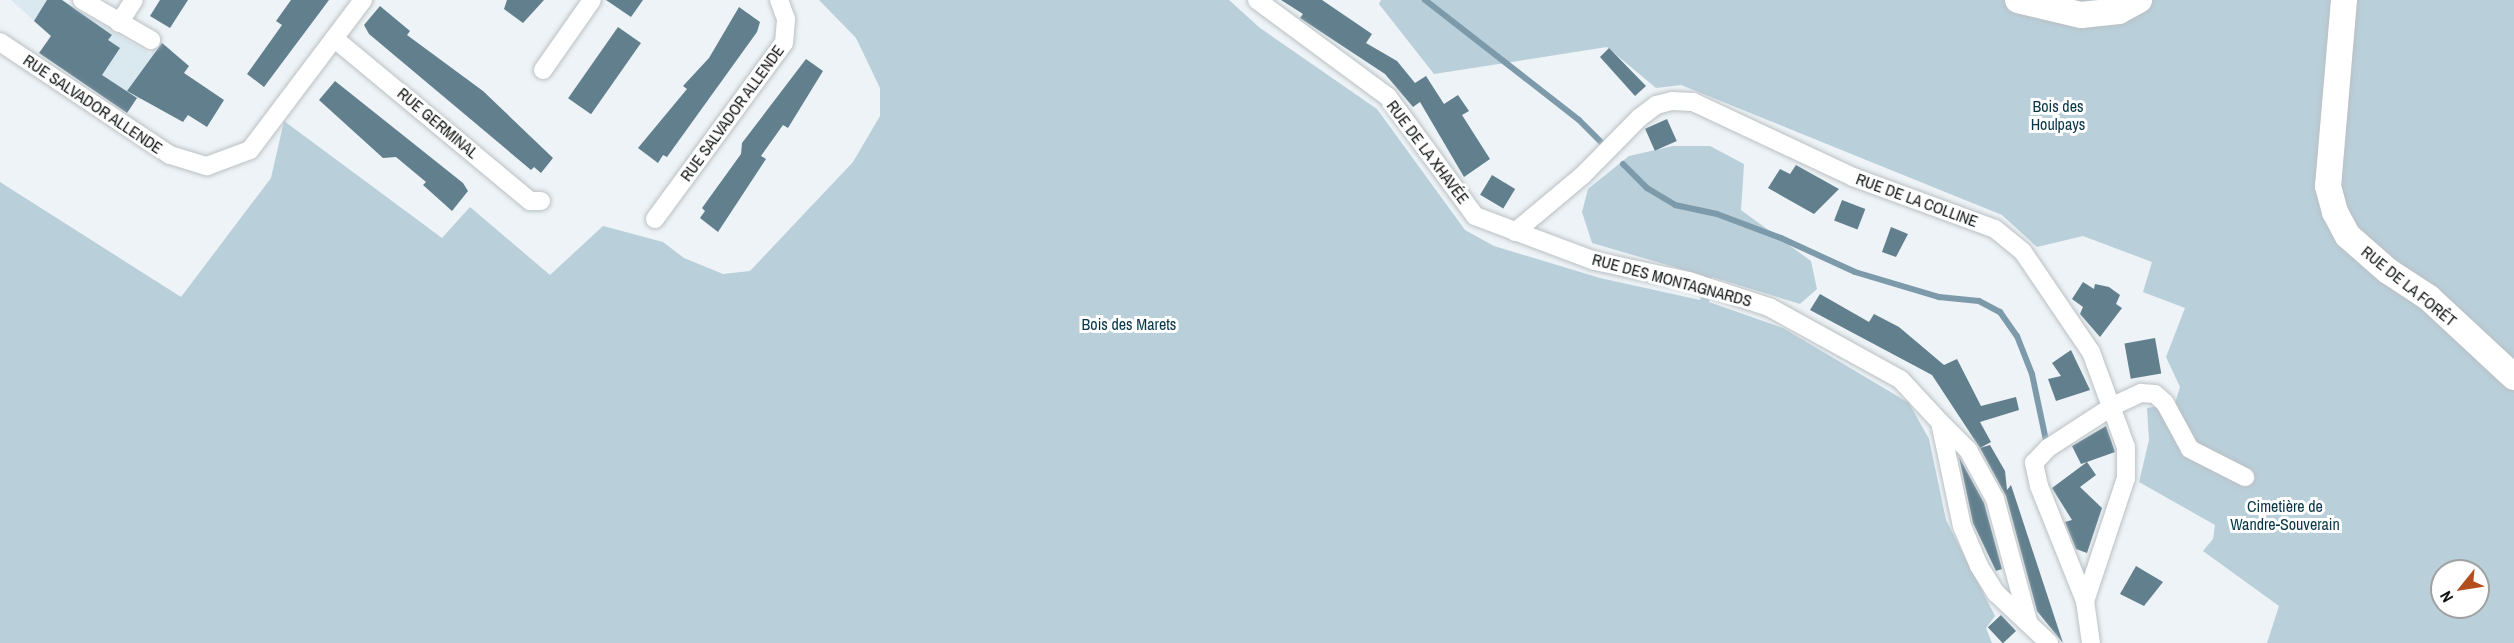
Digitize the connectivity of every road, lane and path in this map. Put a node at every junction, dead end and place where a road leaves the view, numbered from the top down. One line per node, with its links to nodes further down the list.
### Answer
1 (82, 0): 10 (street)
2 (134, 0): 10 (street)
3 (363, 0): 11 (street, RUE SALVADOR ALLENDE)
4 (592, 0): 14 (street)
5 (779, 0): 16 (street, RUE SALVADOR ALLENDE)
6 (1257, 0): 17 (street, RUE DE LA XHAVÉE)
7 (2018, 0): 8 (main road)
8 (2139, 0)
9 (2344, 0): 18 (main road, RUE DE LA FORÊT)
10 (119, 23): 12 (street)
11 (335, 39): 13 (street, RUE SALVADOR ALLENDE); 15 (street, RUE GERMINAL)
12 (150, 40)
13 (0, 42)
14 (543, 70)
15 (541, 201)
16 (655, 219)
17 (1515, 232): 19 (street, RUE DE LA COLLINE); 20 (street, RUE DES MONTAGNARDS)
18 (2514, 377)
19 (2113, 406): 21 (street); 22 (street, RUE DE LA COLLINE); 22 (street)
20 (1940, 422): 23 (street, RUE DES MONTAGNARDS); 23 (street, RUE DES MONTAGNARDS)
21 (2245, 477)
22 (2085, 601): 25 (street, RUE DE LA COLLINE)
23 (2028, 622): 24 (street, RUE DES MONTAGNARDS)
24 (2049, 643)
25 (2091, 643)

